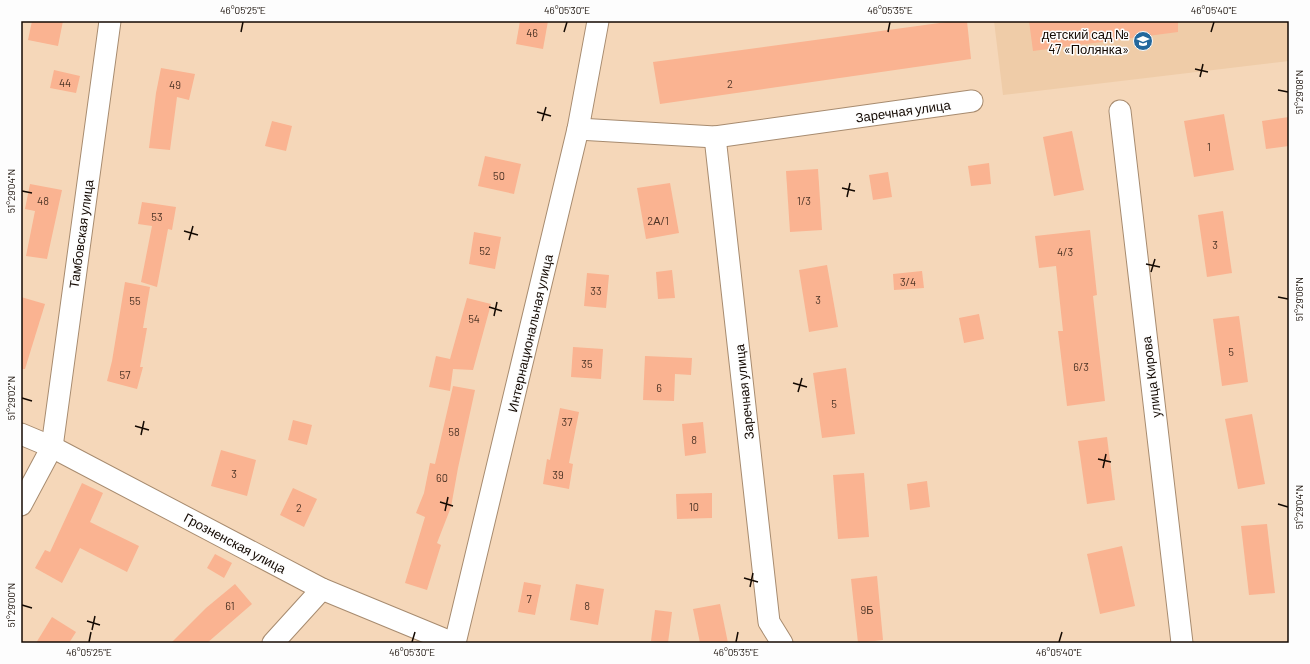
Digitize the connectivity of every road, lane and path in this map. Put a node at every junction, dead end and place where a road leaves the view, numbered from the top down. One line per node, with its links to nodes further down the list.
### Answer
1 (110, 21): 8 (street, Тамбовская улица)
2 (598, 21): 5 (street, Интернациональная улица)
3 (972, 101): 6 (street, Заречная улица)
4 (1120, 111): 14 (street, улица Кирова)
5 (578, 129): 6 (street, Заречная улица); 12 (street, Интернациональная улица)
6 (715, 137): 13 (street, Заречная улица)
7 (21, 434): 8 (street, Грозненская улица)
8 (52, 447): 9 (street); 10 (street, Грозненская улица)
9 (21, 505)
10 (322, 589): 11 (street); 12 (street, Грозненская улица)
11 (273, 643)
12 (454, 643)
13 (782, 643)
14 (1182, 643)

